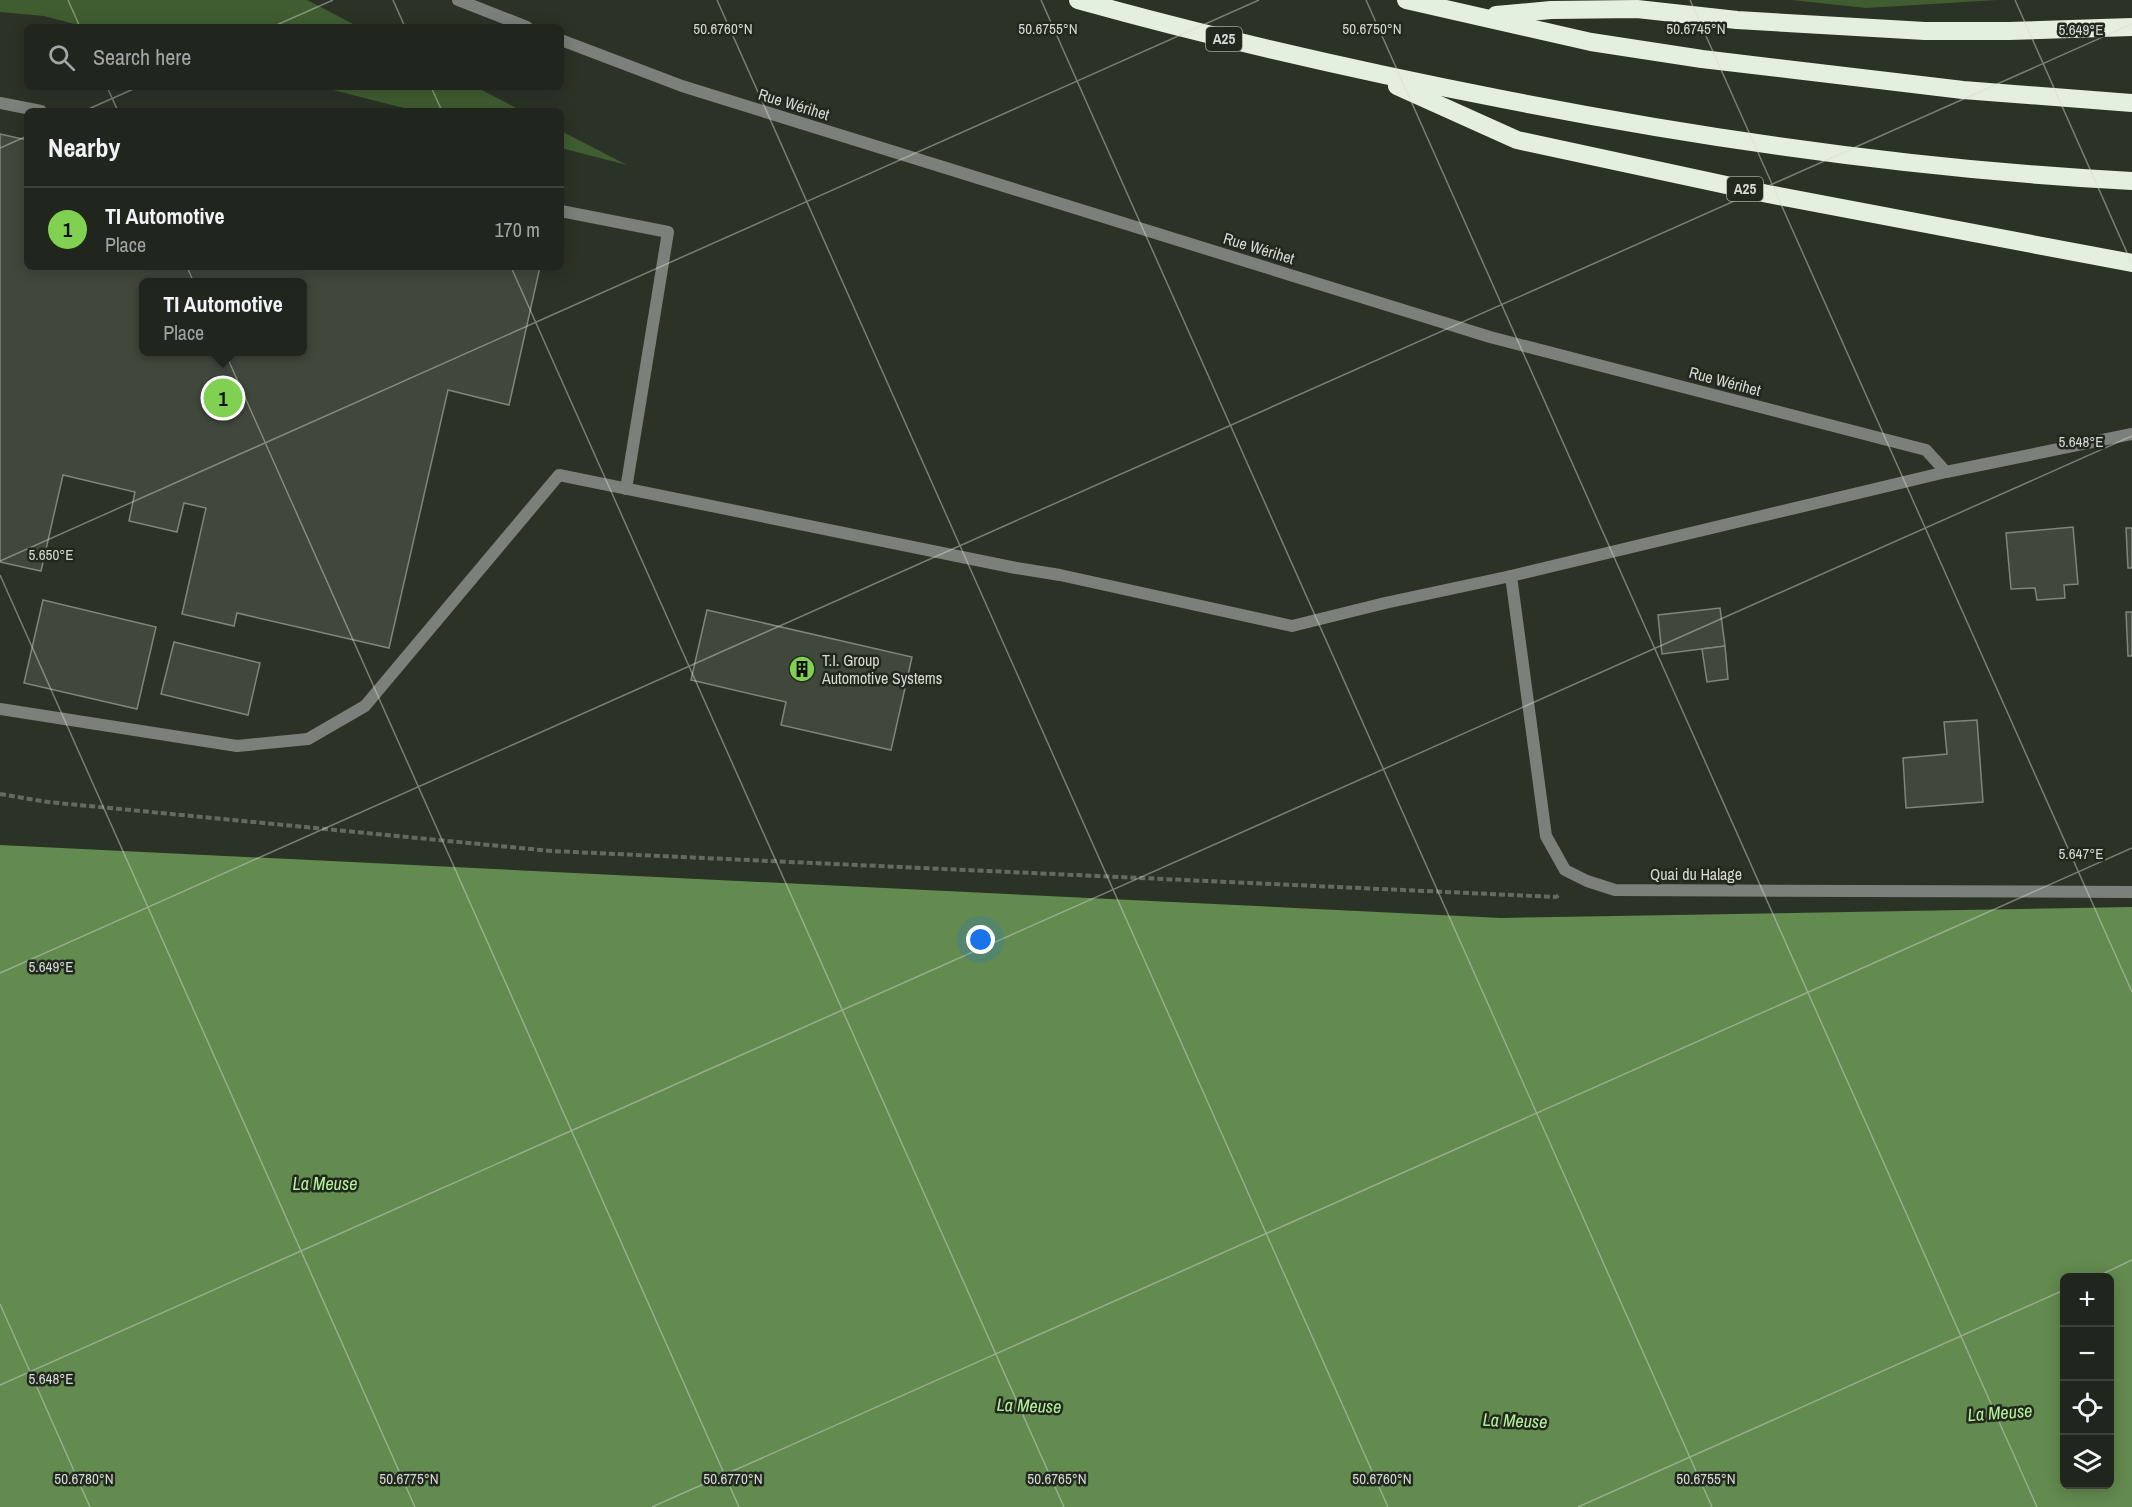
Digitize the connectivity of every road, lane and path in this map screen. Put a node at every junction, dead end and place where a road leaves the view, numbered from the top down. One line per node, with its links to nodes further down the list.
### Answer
1 (458, 0): 5 (street)
2 (1078, 0): 8 (highway, A25)
3 (1406, 0): 4 (highway)
4 (1480, 16): 6 (highway); 10 (highway)
5 (519, 24)
6 (2132, 27)
7 (564, 41): 16 (street, Rue Wérihet)
8 (1371, 74): 12 (highway, A25); 14 (highway, A25)
9 (0, 103): 11 (street)
10 (2132, 103)
11 (26, 108)
12 (2132, 181)
13 (564, 212): 17 (street)
14 (2132, 263)
15 (2132, 434): 16 (street)
16 (1946, 472): 18 (street)
17 (626, 489): 18 (street); 19 (street)
18 (1511, 576): 21 (street, Quai du Halage)
19 (0, 709)
20 (0, 794): 21 (path)
21 (1587, 881): 22 (street, Quai du Halage)
22 (2132, 892)

